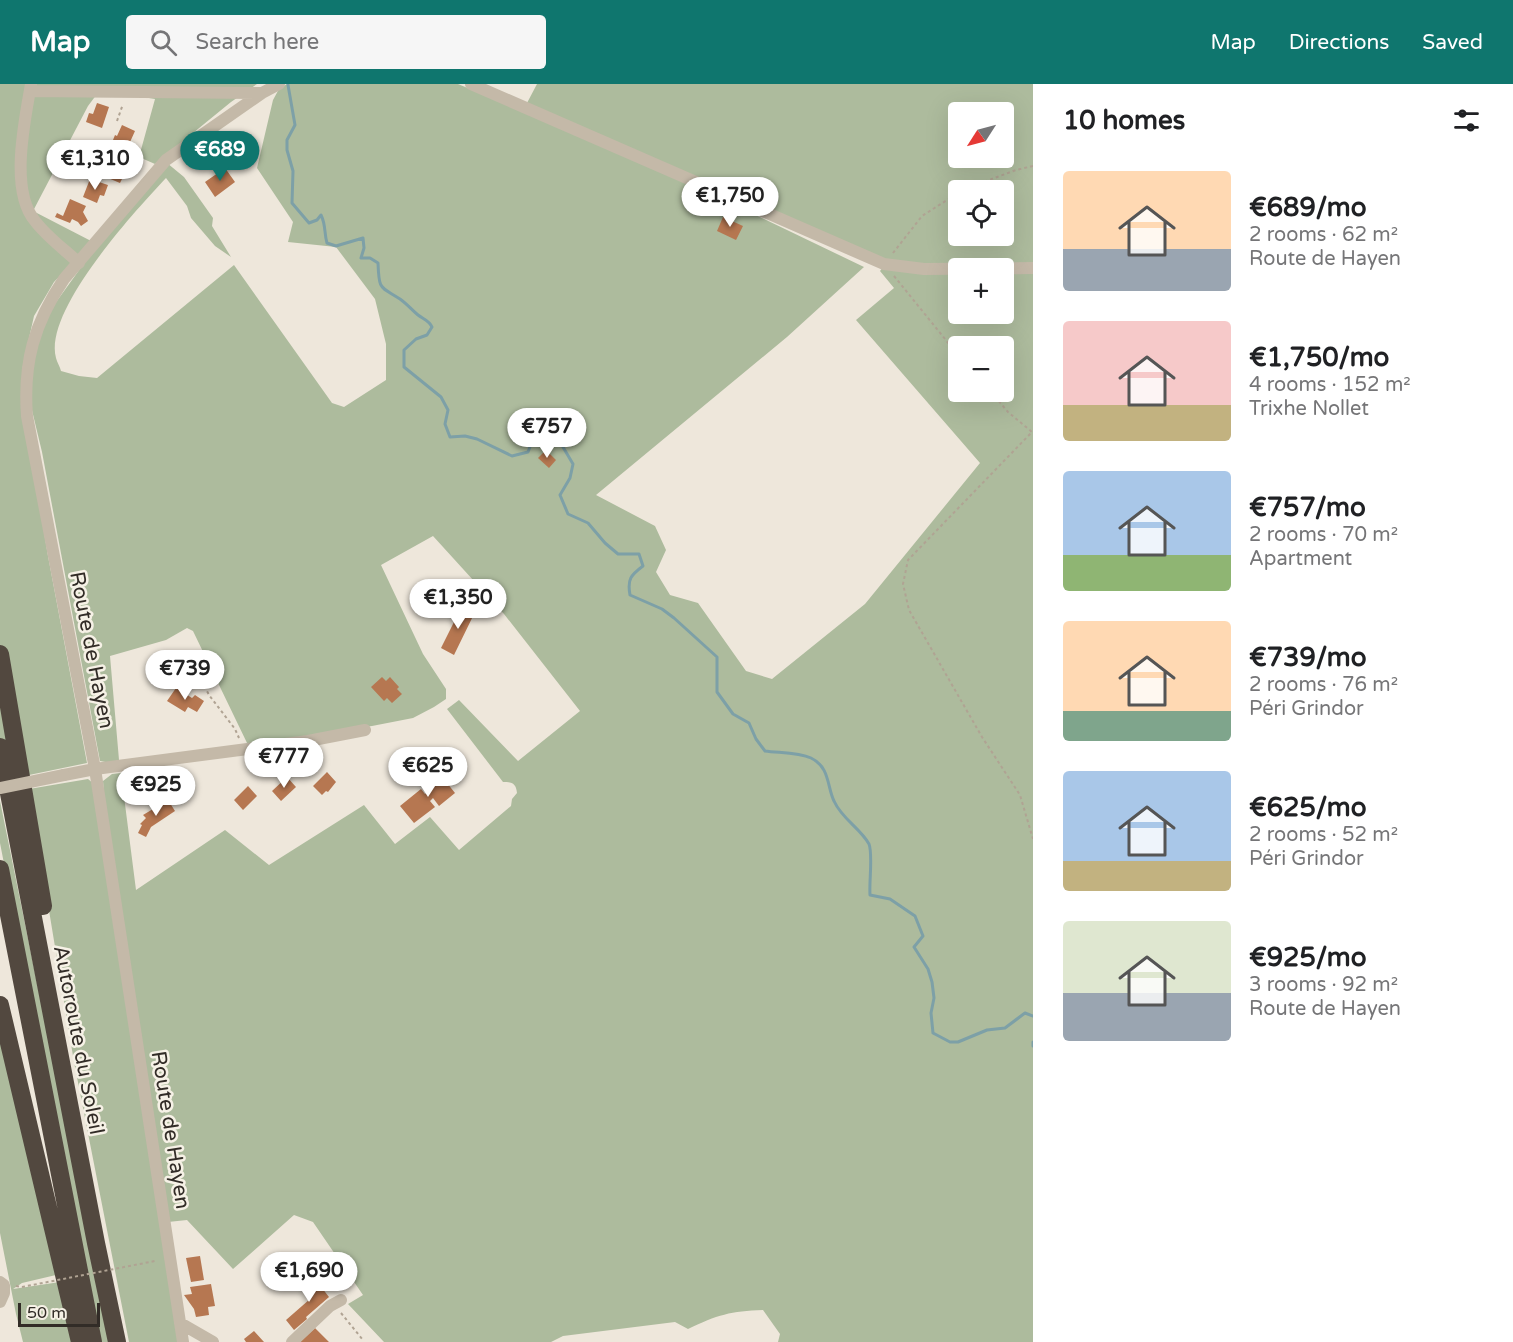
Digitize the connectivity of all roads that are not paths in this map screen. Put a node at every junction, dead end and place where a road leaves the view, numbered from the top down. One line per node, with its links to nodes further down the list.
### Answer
1 (279, 84): 4 (street, Route de Hayen)
2 (471, 84): 6 (street)
3 (31, 87): 4 (street); 5 (street)
4 (262, 93): 5 (street, Route de Hayen)
5 (79, 263): 10 (street, Route de Hayen)
6 (1033, 268)
7 (0, 654): 13 (highway)
8 (366, 730): 10 (street)
9 (0, 747): 13 (highway, Autoroute du Soleil)
10 (95, 769): 11 (street, bridge); 18 (street, Route de Hayen)
11 (0, 788)
12 (0, 869): 20 (highway)
13 (46, 987): 21 (highway, Autoroute du Soleil)
14 (0, 1005): 19 (highway)
15 (0, 1282): 16 (street)
16 (0, 1302)
17 (337, 1302): 24 (street)
18 (180, 1323): 22 (street, Route de Hayen); 23 (street)
19 (80, 1342)
20 (93, 1342)
21 (117, 1342)
22 (183, 1342)
23 (213, 1342)
24 (292, 1342)

